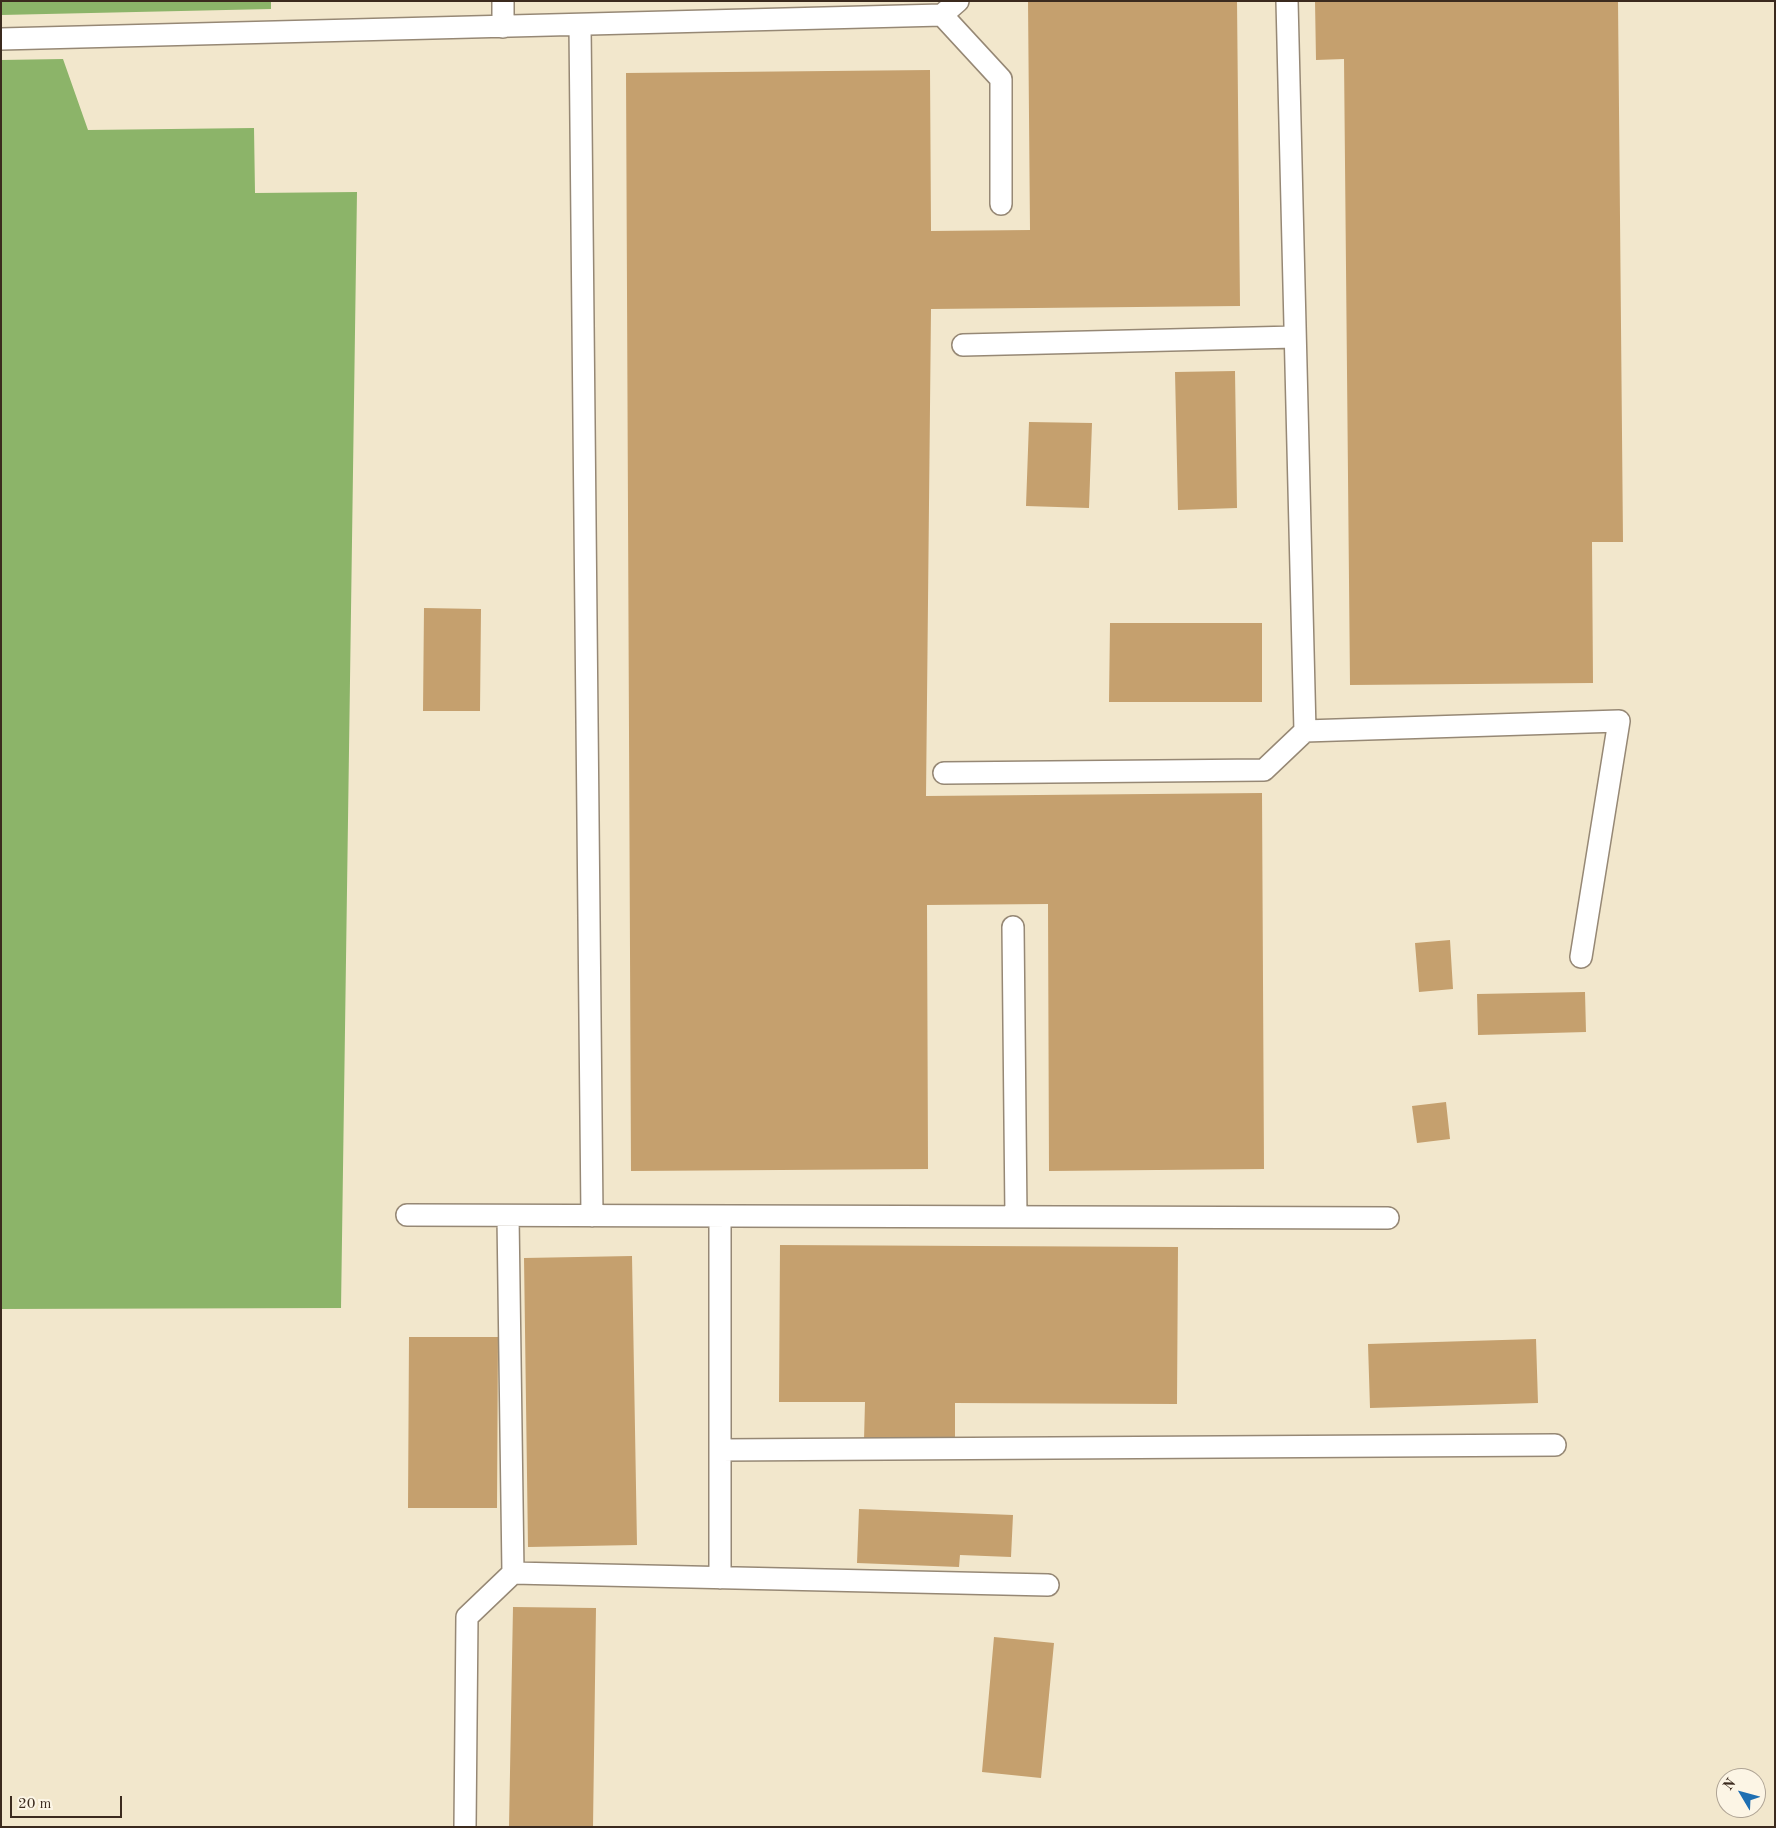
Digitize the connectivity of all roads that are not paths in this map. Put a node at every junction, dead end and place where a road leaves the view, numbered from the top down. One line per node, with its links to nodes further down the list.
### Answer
1 (503, 1): 6 (lane)
2 (958, 1): 4 (lane)
3 (1287, 1): 9 (lane)
4 (942, 15): 5 (lane); 8 (lane)
5 (580, 25): 6 (lane); 17 (lane)
6 (503, 27): 7 (lane)
7 (1, 40)
8 (1001, 204)
9 (1295, 337): 10 (lane); 11 (lane)
10 (962, 345)
11 (1305, 731): 12 (lane); 14 (lane)
12 (944, 772)
13 (1013, 927): 19 (lane)
14 (1581, 956)
15 (407, 1215): 16 (lane)
16 (508, 1216): 17 (lane); 23 (lane)
17 (592, 1216): 18 (lane)
18 (720, 1216): 19 (lane); 22 (lane)
19 (1016, 1217): 20 (lane)
20 (1388, 1218)
21 (1555, 1445): 22 (lane)
22 (720, 1450): 24 (lane)
23 (513, 1573): 24 (lane); 26 (lane)
24 (720, 1578): 25 (lane)
25 (1048, 1585)
26 (465, 1827)

